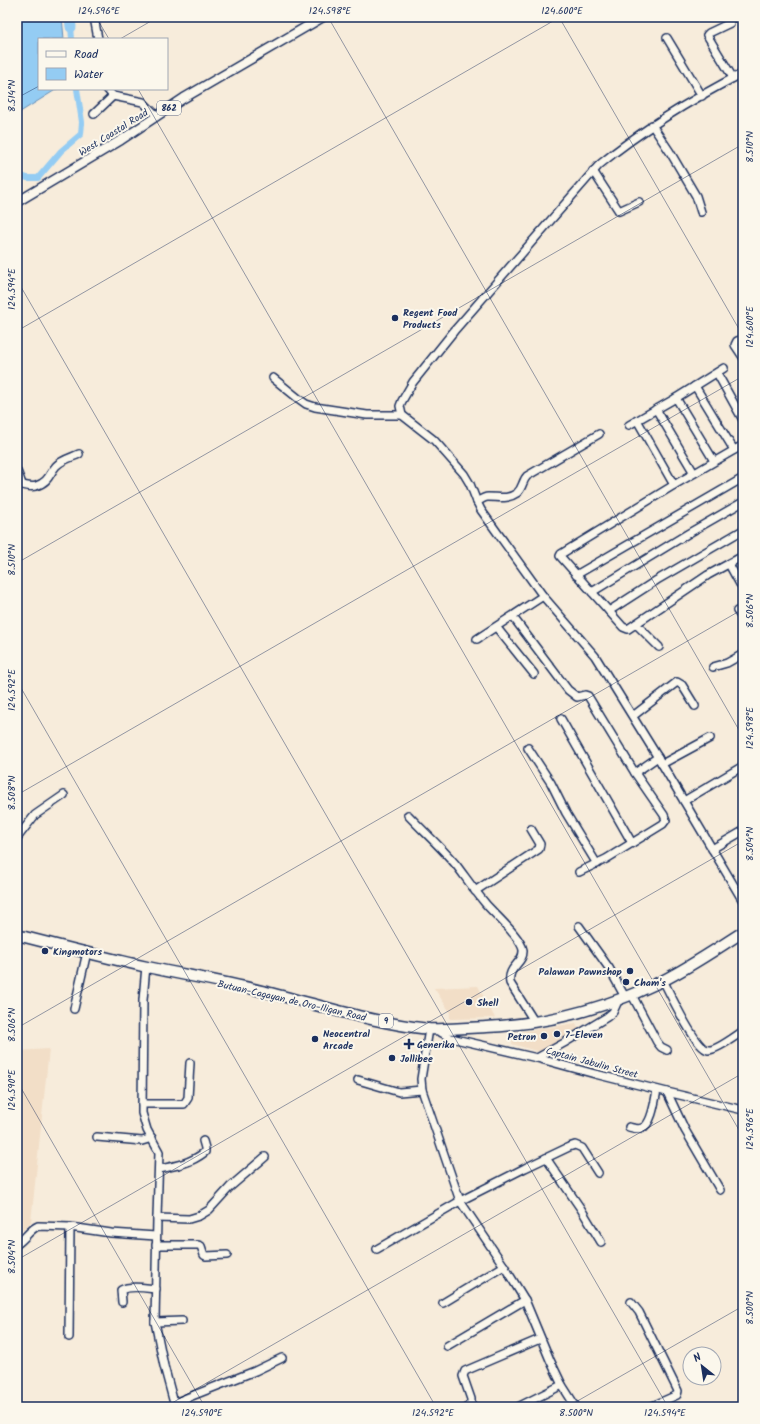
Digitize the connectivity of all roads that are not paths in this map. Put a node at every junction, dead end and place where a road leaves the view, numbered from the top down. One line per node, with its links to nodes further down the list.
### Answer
1 (94, 17): 4 (street)
2 (323, 17): 12 (main road, West Coastal Road / 862)
3 (730, 23): 7 (street)
4 (98, 38)
5 (667, 38): 10 (street)
6 (743, 73): 7 (street)
7 (733, 78): 10 (street)
8 (108, 90): 9 (street)
9 (113, 96): 11 (street); 12 (street)
10 (702, 96): 13 (street)
11 (94, 114)
12 (157, 116): 15 (main road, West Coastal Road / 862)
13 (652, 125): 14 (street); 17 (street)
14 (593, 171): 16 (street); 26 (street)
15 (17, 202)
16 (639, 202)
17 (701, 212)
18 (743, 339): 19 (street)
19 (743, 357)
20 (724, 368): 21 (street)
21 (717, 373): 23 (street); 28 (street)
22 (273, 378): 26 (street)
23 (696, 386): 24 (street); 32 (street)
24 (676, 398): 25 (street); 34 (street)
25 (656, 409): 27 (street); 36 (street)
26 (402, 415): 40 (street)
27 (637, 420): 29 (street); 39 (street)
28 (743, 420)
29 (629, 425)
30 (599, 434): 40 (street)
31 (743, 445): 32 (street)
32 (734, 450): 34 (street)
33 (79, 454): 38 (street)
34 (714, 462): 36 (street)
35 (17, 471): 38 (street)
36 (694, 473): 39 (street)
37 (743, 478): 45 (street)
38 (20, 484)
39 (674, 485): 45 (street)
40 (476, 502): 48 (street)
41 (743, 502): 47 (street)
42 (743, 530): 49 (street)
43 (743, 556): 44 (street)
44 (729, 564): 46 (street); 53 (street)
45 (576, 575): 47 (street)
46 (740, 584)
47 (592, 592): 49 (street)
48 (543, 596): 51 (street); 61 (street)
49 (609, 611): 53 (street)
50 (737, 611): 52 (street)
51 (513, 616): 54 (street); 68 (street)
52 (743, 619)
53 (636, 624): 56 (street)
54 (496, 628): 55 (street); 59 (street)
55 (478, 639)
56 (659, 647)
57 (743, 654): 58 (street)
58 (713, 667)
59 (534, 674)
60 (695, 706): 61 (street)
61 (632, 716): 65 (street)
62 (561, 720): 75 (street)
63 (710, 738): 66 (street)
64 (528, 748): 77 (street)
65 (658, 757): 66 (street); 68 (street)
66 (662, 764): 70 (street)
67 (743, 766): 70 (street)
68 (635, 772): 75 (street)
69 (64, 795): 74 (street)
70 (684, 801): 76 (street)
71 (408, 815): 79 (street)
72 (531, 829): 79 (street)
73 (743, 831): 76 (street)
74 (17, 838)
75 (632, 843): 77 (street)
76 (712, 849): 80 (street)
77 (597, 864): 78 (street)
78 (579, 872)
79 (476, 891): 89 (street)
80 (743, 901)
81 (579, 926): 87 (street)
82 (743, 932): 86 (highway, Butuan-Cagayan de Oro-Iligan Road / 9)
83 (17, 935): 84 (highway, Butuan-Cagayan de Oro-Iligan Road / 9)
84 (87, 952): 85 (highway, Butuan-Cagayan de Oro-Iligan Road / 9); 88 (street)
85 (146, 966): 90 (highway, Butuan-Cagayan de Oro-Iligan Road / 9); 99 (street)
86 (663, 980): 87 (highway, Butuan-Cagayan de Oro-Iligan Road / 9); 91 (street)
87 (625, 998): 89 (highway, Butuan-Cagayan de Oro-Iligan Road / 9); 92 (street); 93 (street)
88 (74, 1009)
89 (534, 1021): 90 (highway, Butuan-Cagayan de Oro-Iligan Road / 9)
90 (433, 1029): 93 (street, Captain Jabulin Street); 96 (street)
91 (743, 1031)
92 (667, 1050)
93 (537, 1058): 97 (street, Captain Jabulin Street)
94 (190, 1063): 99 (street)
95 (358, 1080): 96 (street)
96 (422, 1090): 110 (street)
97 (657, 1090): 98 (street, Captain Jabulin Street); 101 (street)
98 (667, 1092): 100 (street, Captain Jabulin Street); 109 (street)
99 (142, 1104): 103 (street)
100 (743, 1110)
101 (629, 1127)
102 (96, 1137): 103 (street)
103 (152, 1138): 107 (street)
104 (203, 1141): 107 (street)
105 (265, 1157): 111 (street)
106 (546, 1158): 108 (street); 110 (street); 114 (street)
107 (159, 1169): 111 (street)
108 (598, 1173)
109 (720, 1190)
110 (460, 1201): 117 (street); 119 (street)
111 (156, 1218): 113 (street)
112 (70, 1227): 113 (street); 115 (street); 127 (street)
113 (156, 1236): 116 (street)
114 (601, 1242)
115 (17, 1244)
116 (156, 1245): 118 (street); 120 (street)
117 (378, 1249)
118 (227, 1255)
119 (504, 1266): 121 (street); 124 (street)
120 (156, 1289): 122 (street); 126 (street)
121 (525, 1300): 128 (street); 129 (street)
122 (122, 1302)
123 (631, 1302): 136 (street)
124 (443, 1303)
125 (182, 1321): 126 (street)
126 (155, 1322): 132 (street)
127 (69, 1336)
128 (540, 1339): 131 (street); 133 (street)
129 (447, 1346)
130 (282, 1358): 132 (street)
131 (562, 1385): 134 (street); 135 (street)
132 (174, 1405)
133 (467, 1407)
134 (518, 1407)
135 (576, 1407)
136 (650, 1407)

